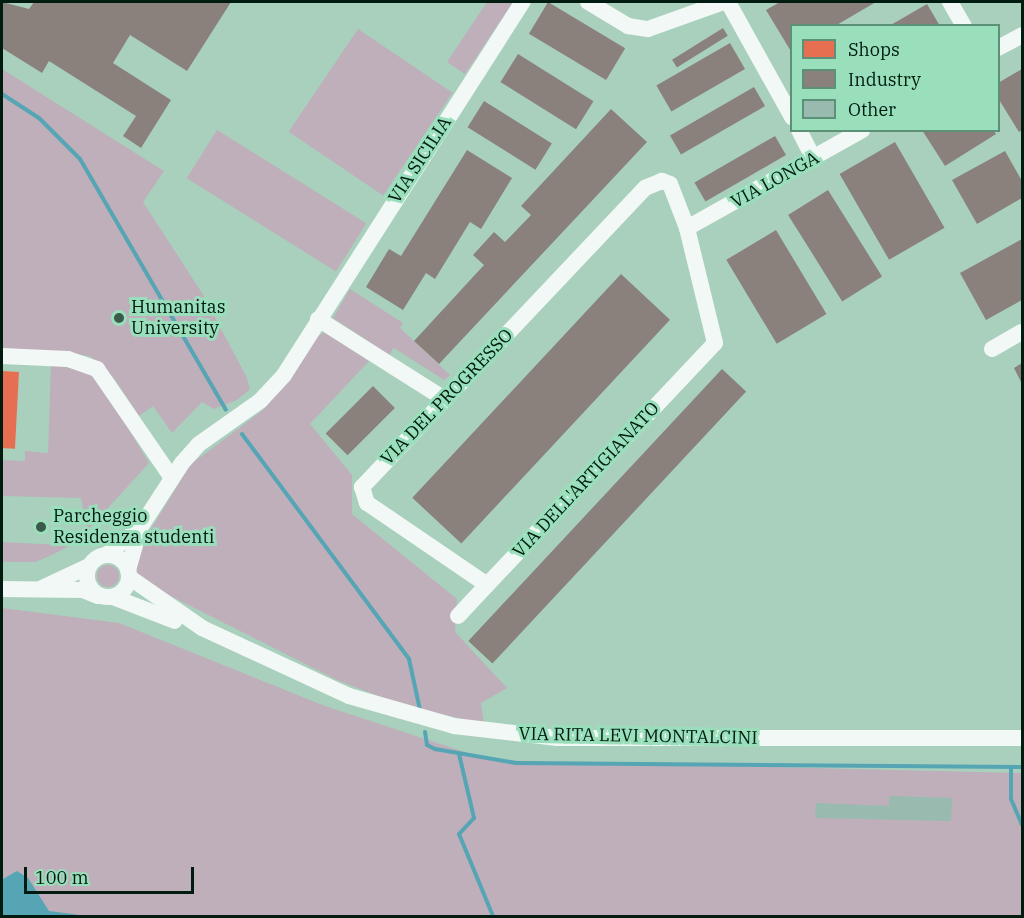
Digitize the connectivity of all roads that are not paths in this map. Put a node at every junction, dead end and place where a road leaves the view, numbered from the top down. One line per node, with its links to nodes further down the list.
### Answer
1 (523, 2): 13 (street, VIA SICILIA)
2 (588, 2): 3 (street)
3 (726, 2): 8 (street)
4 (950, 2): 5 (street)
5 (963, 24)
6 (1023, 35): 7 (street)
7 (1000, 47)
8 (790, 114)
9 (800, 132): 11 (street)
10 (858, 132): 11 (street, VIA LONGA)
11 (814, 159): 12 (street, VIA LONGA)
12 (687, 228): 17 (street, VIA DEL PROGRESSO); 23 (street, VIA DELL'ARTIGIANATO)
13 (318, 320): 17 (street); 18 (street, VIA SICILIA)
14 (1023, 332): 15 (street)
15 (992, 349)
16 (2, 356): 18 (street)
17 (446, 400): 23 (street, VIA DEL PROGRESSO)
18 (172, 478): 19 (street, VIA SICILIA)
19 (140, 528): 20 (street); 22 (street)
20 (106, 555): 21 (street, VIA RITA LEVI MONTALCINI); 22 (street, VIA RITA LEVI MONTALCINI)
21 (89, 566): 25 (street, VIA RITA LEVI MONTALCINI); 26 (street)
22 (129, 573): 26 (street); 28 (street, VIA RITA LEVI MONTALCINI)
23 (487, 585): 27 (street, VIA DELL'ARTIGIANATO)
24 (2, 589): 25 (street, VIA RITA LEVI MONTALCINI)
25 (33, 591): 26 (street, VIA RITA LEVI MONTALCINI)
26 (106, 597): 28 (street, VIA RITA LEVI MONTALCINI)
27 (458, 616)
28 (202, 628): 29 (street, VIA RITA LEVI MONTALCINI)
29 (1023, 738)

